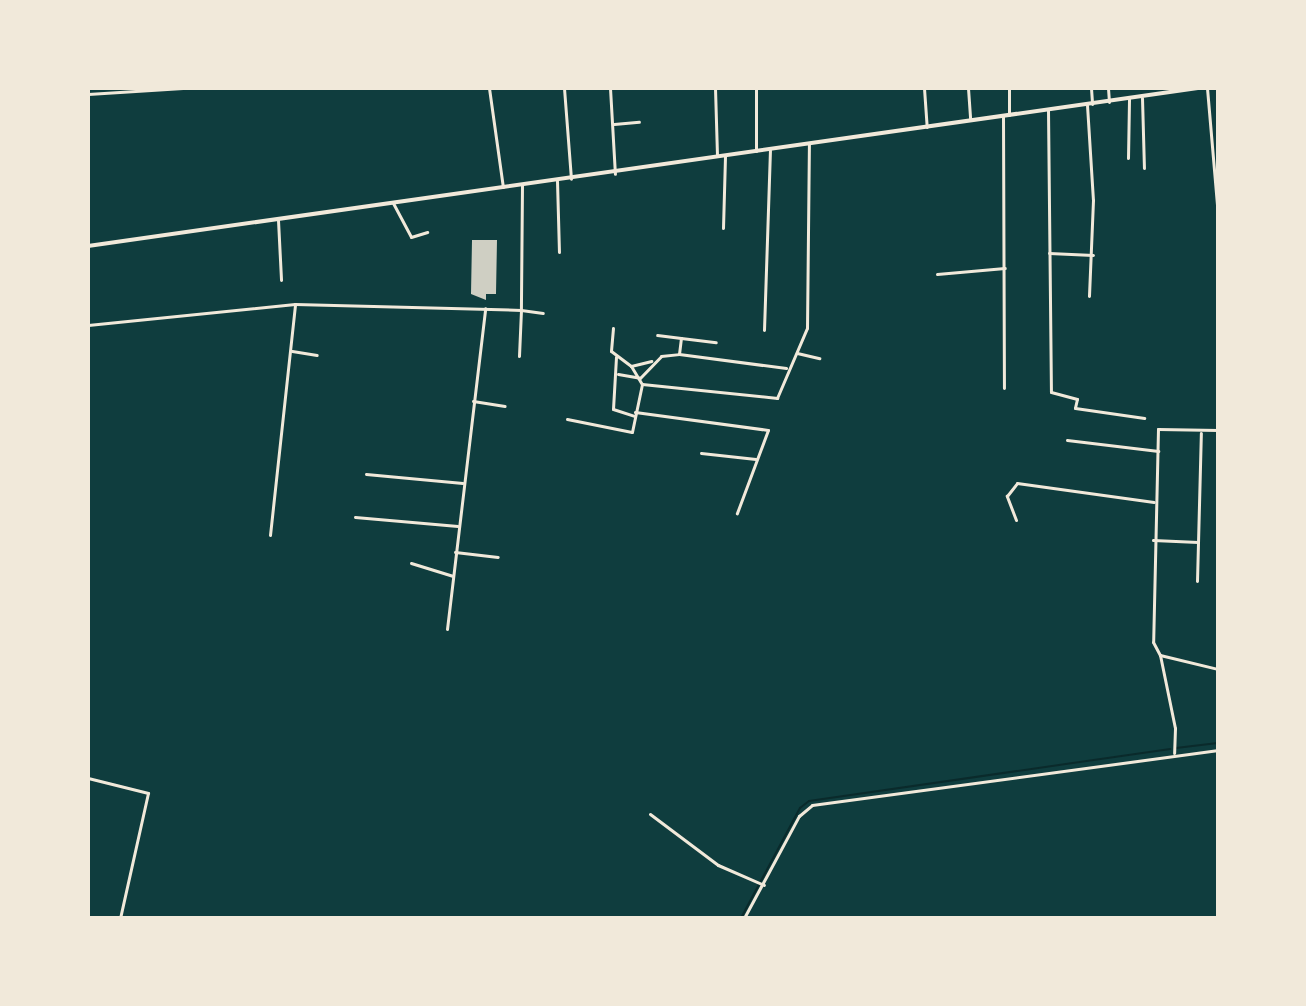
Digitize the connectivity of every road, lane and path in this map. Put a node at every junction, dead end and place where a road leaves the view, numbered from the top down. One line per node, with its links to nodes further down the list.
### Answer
1 (183, 88): 14 (street)
2 (489, 88): 37 (street)
3 (564, 88): 34 (street)
4 (610, 88): 24 (street)
5 (715, 88): 30 (street)
6 (756, 88): 28 (street)
7 (924, 88): 25 (street)
8 (968, 88): 22 (street)
9 (1009, 88): 20 (street)
10 (1091, 88): 18 (street)
11 (1108, 88): 17 (street)
12 (1198, 88): 15 (main road)
13 (1207, 88): 39 (street)
14 (88, 94)
15 (1142, 98): 16 (main road); 32 (street)
16 (1129, 99): 17 (main road); 31 (street)
17 (1109, 102): 18 (main road)
18 (1089, 105): 19 (main road); 46 (street)
19 (1048, 110): 20 (main road); 45 (street)
20 (1009, 115): 21 (main road)
21 (1003, 116): 22 (main road); 47 (street)
22 (970, 120): 25 (main road)
23 (639, 122): 24 (street)
24 (613, 125): 33 (street)
25 (927, 127): 26 (main road)
26 (809, 144): 27 (main road); 62 (street)
27 (770, 149): 28 (main road); 57 (street)
28 (756, 151): 29 (main road)
29 (725, 155): 30 (main road); 41 (street)
30 (717, 156): 33 (main road)
31 (1128, 158)
32 (1144, 168)
33 (615, 174): 34 (main road)
34 (571, 179): 35 (main road)
35 (557, 181): 36 (main road); 44 (street)
36 (522, 185): 37 (main road); 53 (street)
37 (503, 187): 38 (main road)
38 (393, 203): 40 (main road); 42 (street)
39 (1218, 217)
40 (278, 220): 43 (main road); 49 (street)
41 (723, 228)
42 (427, 232)
43 (88, 246)
44 (559, 252)
45 (1049, 253): 46 (street); 78 (street)
46 (1092, 255): 50 (street)
47 (1005, 268): 48 (street); 74 (street)
48 (937, 274)
49 (281, 280)
50 (1089, 296)
51 (295, 304): 52 (street); 55 (street); 61 (street)
52 (485, 308): 53 (street); 75 (street)
53 (521, 310): 54 (street); 65 (street)
54 (543, 313)
55 (88, 325)
56 (613, 328): 66 (street)
57 (764, 330)
58 (657, 335): 59 (street)
59 (681, 338): 60 (street); 63 (street)
60 (716, 342)
61 (292, 351): 64 (street); 93 (street)
62 (797, 353): 67 (street); 70 (street)
63 (679, 354): 68 (street); 70 (street)
64 (317, 355)
65 (519, 356)
66 (616, 357): 69 (street); 71 (street)
67 (819, 358)
68 (655, 360): 69 (street); 72 (street)
69 (631, 366): 72 (street)
70 (788, 368): 73 (street)
71 (618, 374): 72 (street); 77 (street)
72 (640, 378): 73 (street)
73 (642, 384): 77 (street)
74 (1004, 388)
75 (473, 401): 76 (street); 87 (street)
76 (505, 406)
77 (635, 414): 79 (street); 85 (street)
78 (1144, 418)
79 (567, 419)
80 (1218, 430): 81 (street)
81 (1201, 431): 83 (street); 95 (street)
82 (1067, 440): 83 (street)
83 (1158, 451): 88 (street)
84 (701, 453): 85 (street)
85 (756, 459): 89 (street)
86 (366, 474): 87 (street)
87 (463, 483): 92 (street)
88 (1154, 502): 91 (street); 94 (street)
89 (737, 513)
90 (355, 517): 92 (street)
91 (1016, 520)
92 (458, 526): 96 (street)
93 (270, 535)
94 (1153, 540): 95 (street); 102 (street)
95 (1198, 542): 100 (street)
96 (455, 552): 97 (street); 99 (street)
97 (498, 557)
98 (411, 563): 99 (street)
99 (453, 576): 101 (street)
100 (1197, 581)
101 (447, 629)
102 (1160, 655): 103 (street); 105 (street)
103 (1218, 669)
104 (1218, 750): 105 (street)
105 (1174, 753): 108 (street)
106 (88, 778): 109 (street)
107 (650, 814): 108 (street)
108 (761, 884): 110 (street)
109 (120, 918)
110 (744, 918)

